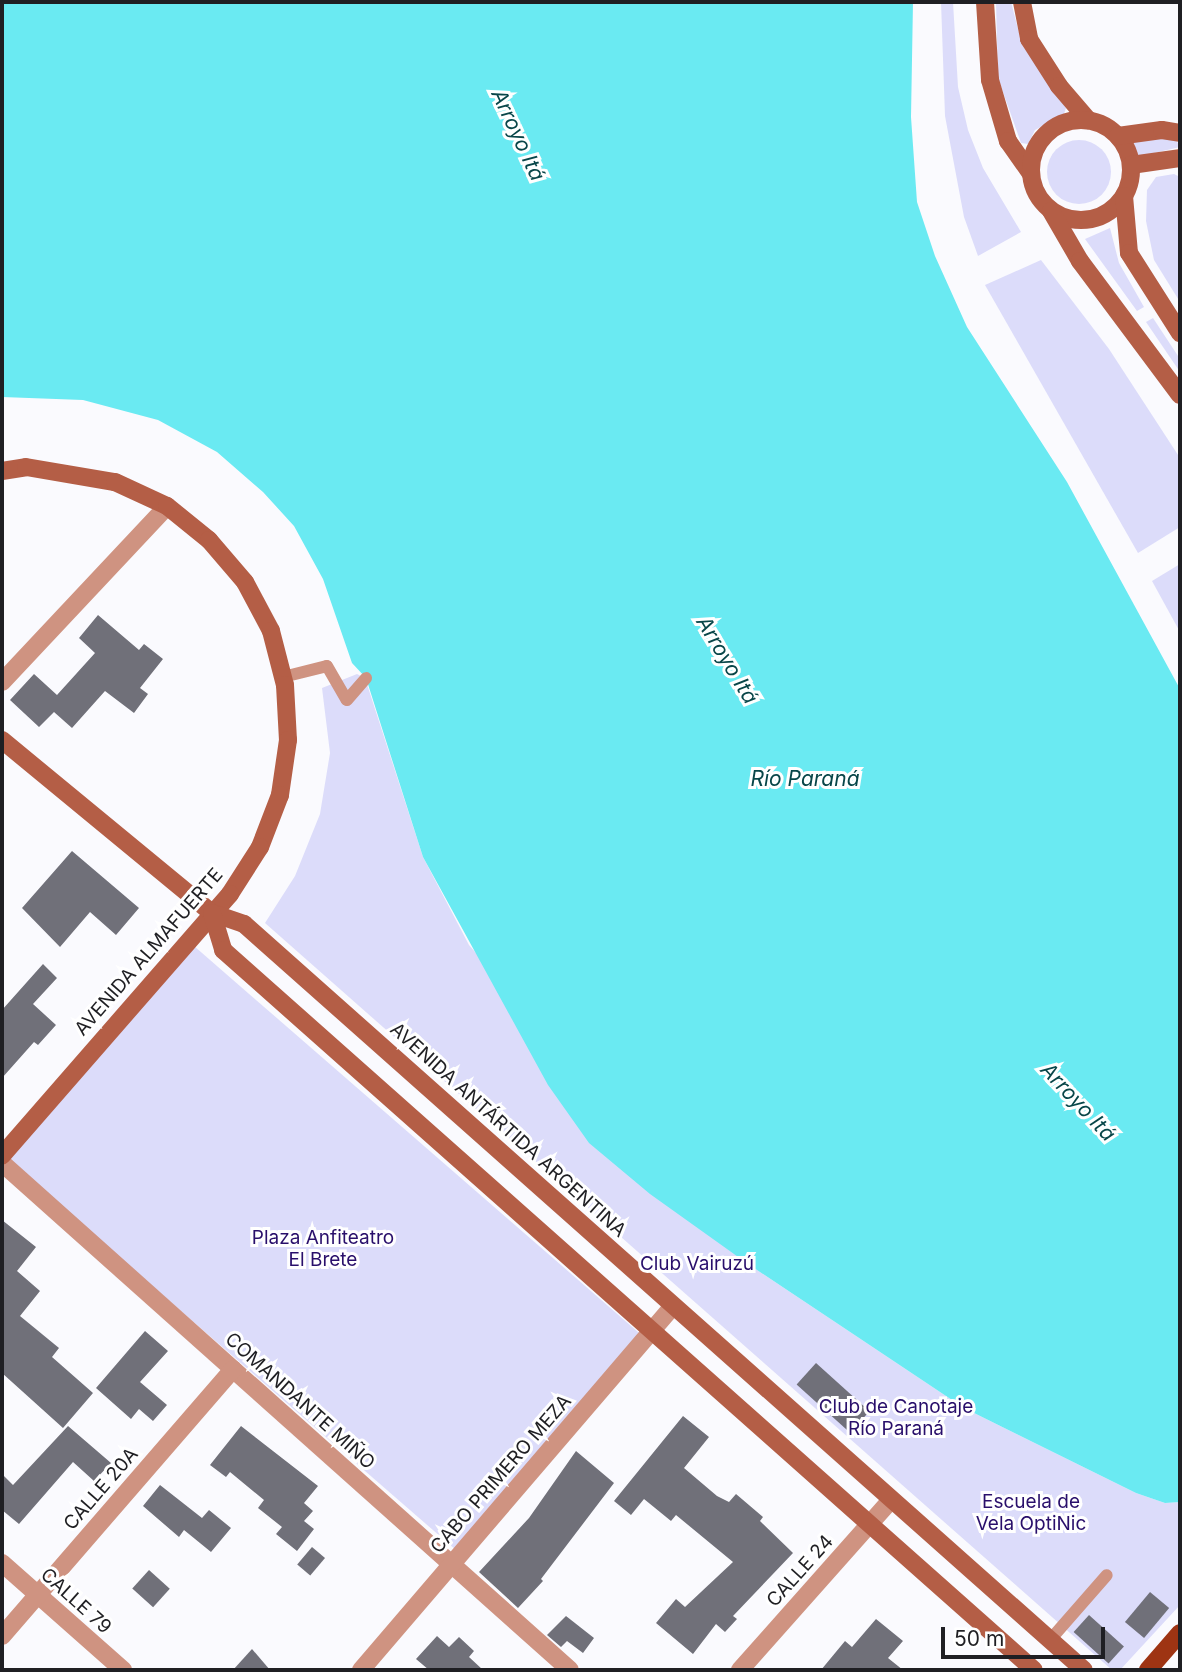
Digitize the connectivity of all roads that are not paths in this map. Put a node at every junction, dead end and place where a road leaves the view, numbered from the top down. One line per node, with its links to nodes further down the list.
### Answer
1 (985, 2): 8 (main road)
2 (1022, 2): 3 (main road)
3 (1088, 120): 5 (main road); 8 (main road)
4 (1180, 133): 5 (main road)
5 (1118, 136): 7 (main road)
6 (1180, 158): 7 (main road)
7 (1131, 165): 9 (main road)
8 (1030, 173): 10 (main road)
9 (1124, 196): 10 (main road); 11 (main road)
10 (1051, 211): 12 (main road)
11 (1180, 333)
12 (1180, 395)
13 (2, 471): 14 (main road, AVENIDA ALMAFUERTE)
14 (167, 506): 15 (main road, AVENIDA ALMAFUERTE); 17 (street)
15 (283, 677): 16 (lane); 19 (main road, AVENIDA ALMAFUERTE)
16 (366, 678)
17 (2, 682)
18 (2, 740): 19 (main road, AVENIDA ANTÁRTIDA ARGENTINA)
19 (212, 912): 20 (main road, AVENIDA ALMAFUERTE); 22 (main road, AVENIDA ANTÁRTIDA ARGENTINA); 23 (main road)
20 (2, 1155)
21 (2, 1163): 24 (street, COMANDANTE MIÑO)
22 (673, 1306): 23 (street, CABO PRIMERO MEZA); 25 (main road, AVENIDA ANTÁRTIDA ARGENTINA)
23 (652, 1331): 26 (main road); 28 (street, CABO PRIMERO MEZA)
24 (233, 1369): 28 (street, COMANDANTE MIÑO); 30 (street, CALLE 20A)
25 (891, 1500): 26 (street, CALLE 24); 33 (main road, AVENIDA ANTÁRTIDA ARGENTINA)
26 (869, 1524): 37 (street, CALLE 24); 38 (main road)
27 (2, 1563): 30 (street, CALLE 79)
28 (452, 1564): 35 (street, CABO PRIMERO MEZA); 36 (street, COMANDANTE MIÑO)
29 (1107, 1575): 33 (lane)
30 (38, 1594): 32 (street, CALLE 20A); 34 (street, CALLE 79)
31 (1180, 1633): 40 (main road)
32 (2, 1636)
33 (1050, 1640): 39 (main road, AVENIDA ANTÁRTIDA ARGENTINA)
34 (123, 1670)
35 (361, 1670)
36 (570, 1670)
37 (740, 1670)
38 (1034, 1670)
39 (1084, 1670)
40 (1148, 1670)

